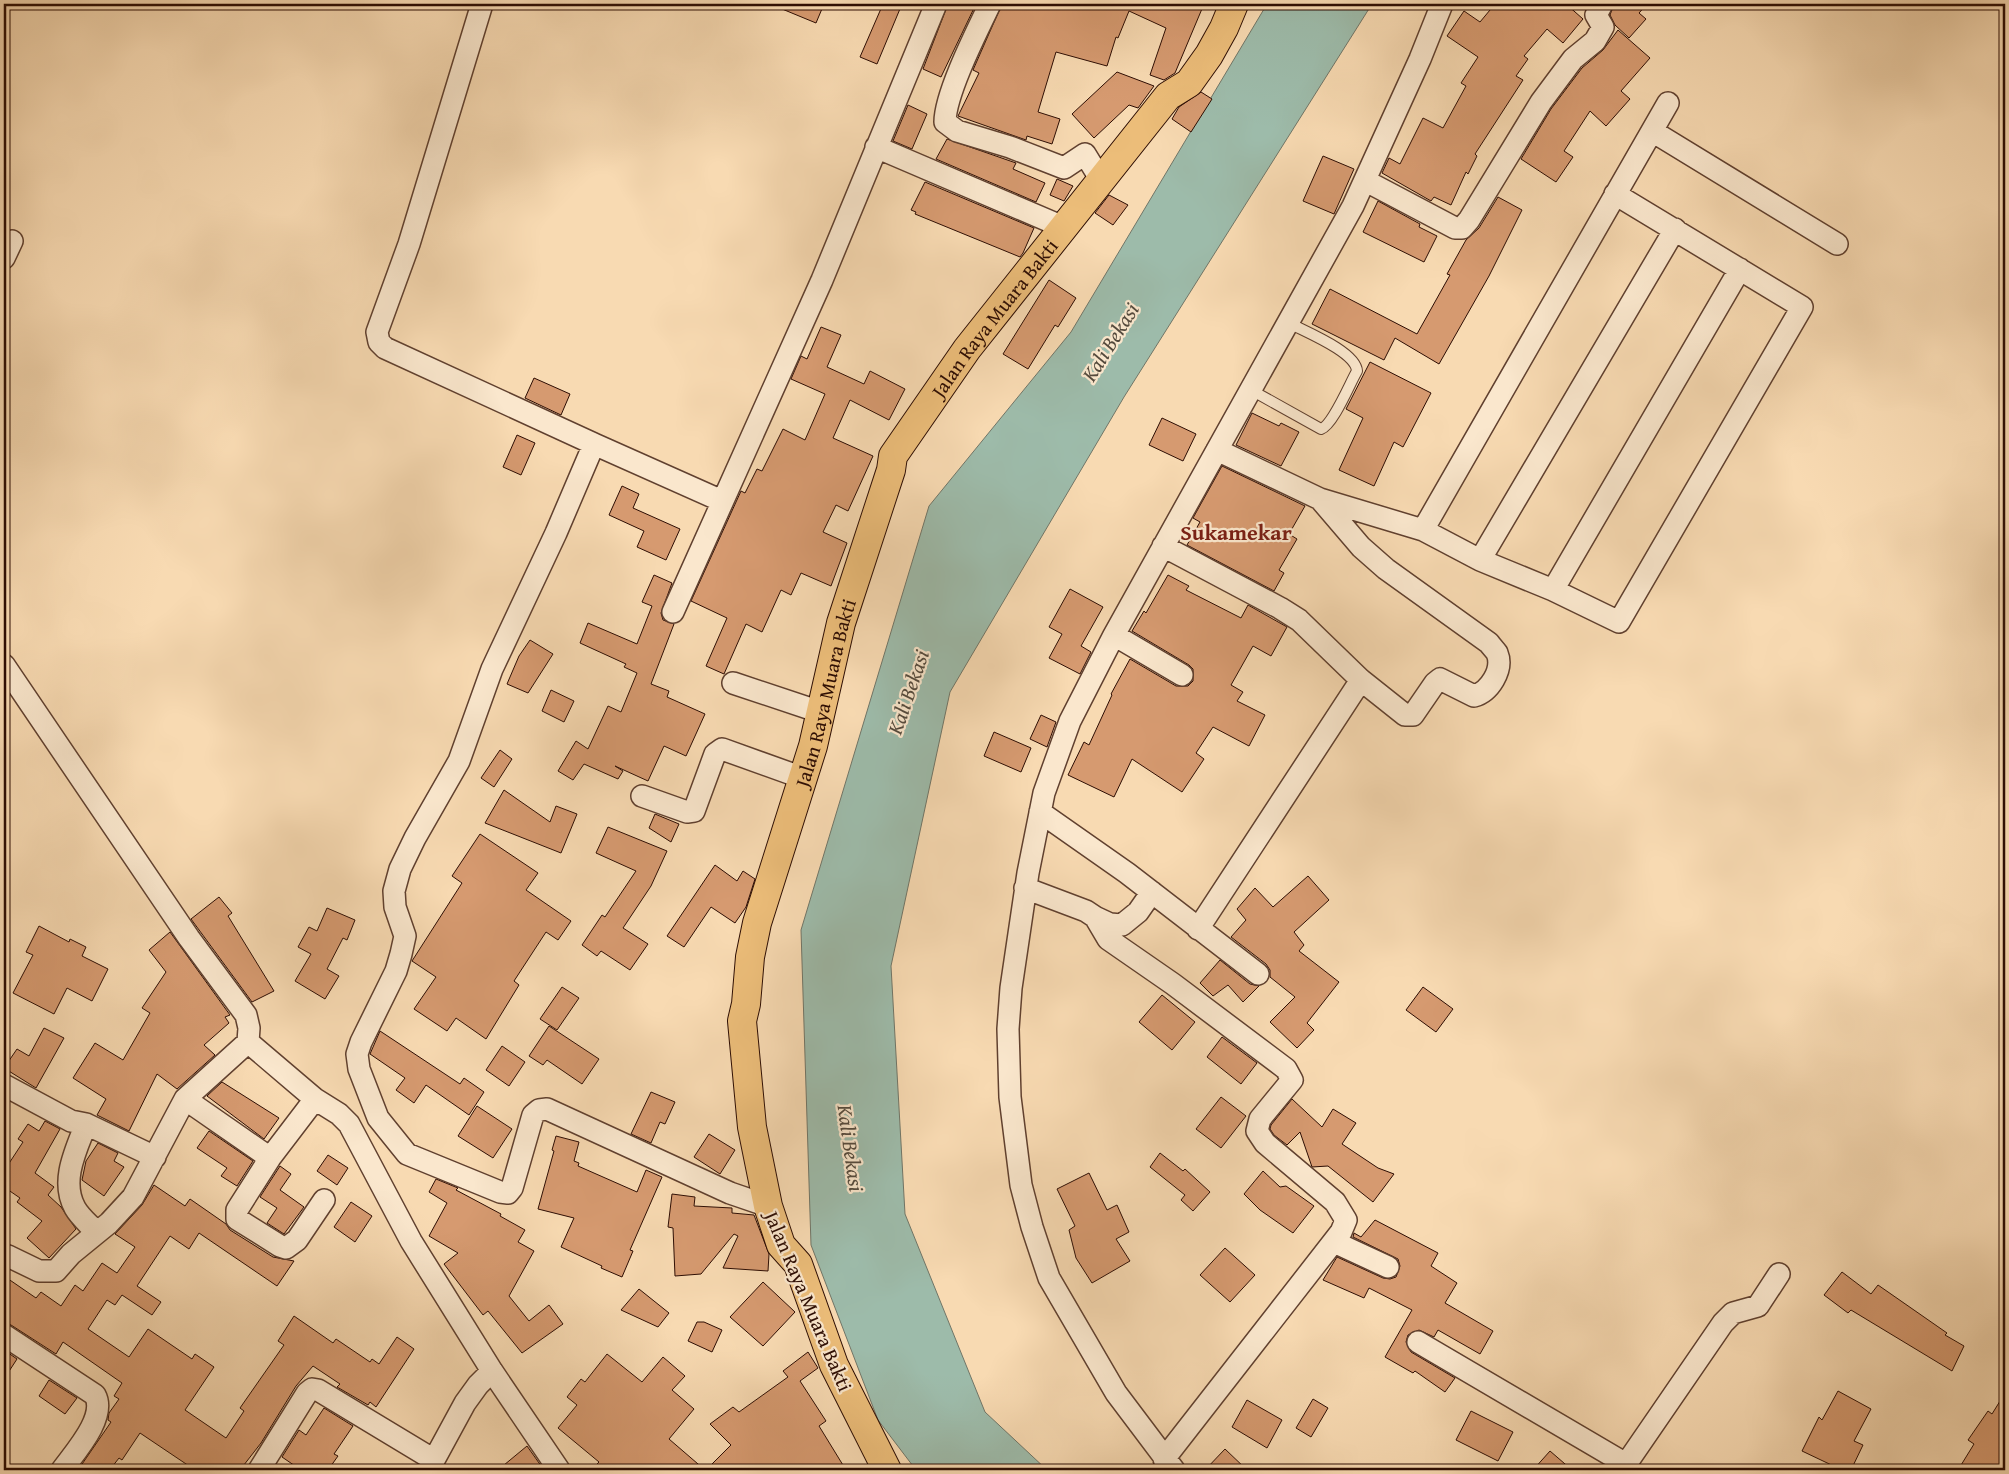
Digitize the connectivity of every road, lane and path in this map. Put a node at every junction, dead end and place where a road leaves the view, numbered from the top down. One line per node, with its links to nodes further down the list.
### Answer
1 (482, 4): 19 (street)
2 (936, 4): 9 (street)
3 (990, 4): 10 (street)
4 (1234, 4): 10 (main road, Jalan Raya Muara Bakti)
5 (1442, 4): 11 (street)
6 (1602, 4): 11 (street)
7 (1668, 103): 8 (street)
8 (1652, 131): 12 (street); 15 (street)
9 (876, 148): 13 (street); 22 (street)
10 (1101, 180): 13 (main road, Jalan Raya Muara Bakti)
11 (1366, 181): 17 (street)
12 (1615, 194): 14 (street); 23 (street)
13 (1064, 226): 33 (main road, Jalan Raya Muara Bakti)
14 (1675, 230): 16 (street); 25 (street)
15 (1837, 244)
16 (1740, 269): 26 (street); 26 (street)
17 (1289, 323): 18 (street); 18 (lane)
18 (1252, 390): 20 (street)
19 (594, 444): 22 (street); 46 (street)
20 (1217, 450): 21 (street); 24 (street)
21 (1320, 498): 23 (street); 31 (street)
22 (722, 501): 27 (street)
23 (1423, 530): 25 (street)
24 (1163, 546): 28 (street); 31 (street)
25 (1480, 560): 26 (street)
26 (1553, 590)
27 (673, 612)
28 (1114, 635): 30 (street); 36 (street)
29 (4, 665): 42 (street)
30 (1182, 675)
31 (1361, 680): 40 (street)
32 (733, 683): 33 (street)
33 (820, 712): 34 (main road, Jalan Raya Muara Bakti)
34 (803, 778): 35 (street); 51 (main road, Jalan Raya Muara Bakti)
35 (642, 796)
36 (1040, 812): 37 (street); 38 (street)
37 (1025, 888): 39 (street); 60 (street)
38 (1152, 892): 39 (street); 40 (street)
39 (1095, 916): 53 (street)
40 (1198, 929): 41 (street)
41 (1258, 974)
42 (248, 1042): 44 (street); 45 (street)
43 (4, 1085): 47 (street)
44 (186, 1099): 48 (street); 49 (street)
45 (315, 1099): 46 (street); 49 (street)
46 (363, 1121): 51 (street); 59 (street)
47 (86, 1124): 48 (street); 52 (street)
48 (155, 1156): 52 (street)
49 (270, 1158): 50 (street)
50 (324, 1200)
51 (768, 1206): 65 (main road, Jalan Raya Muara Bakti)
52 (96, 1232): 54 (street)
53 (1334, 1242): 55 (street); 60 (street)
54 (4, 1258)
55 (1388, 1267)
56 (1779, 1274): 61 (street)
57 (4, 1335): 62 (street)
58 (1418, 1342): 61 (street)
59 (492, 1371): 63 (street); 64 (street)
60 (1169, 1465)
61 (1624, 1467)
62 (62, 1470)
63 (259, 1470)
64 (559, 1470)
65 (887, 1470)

